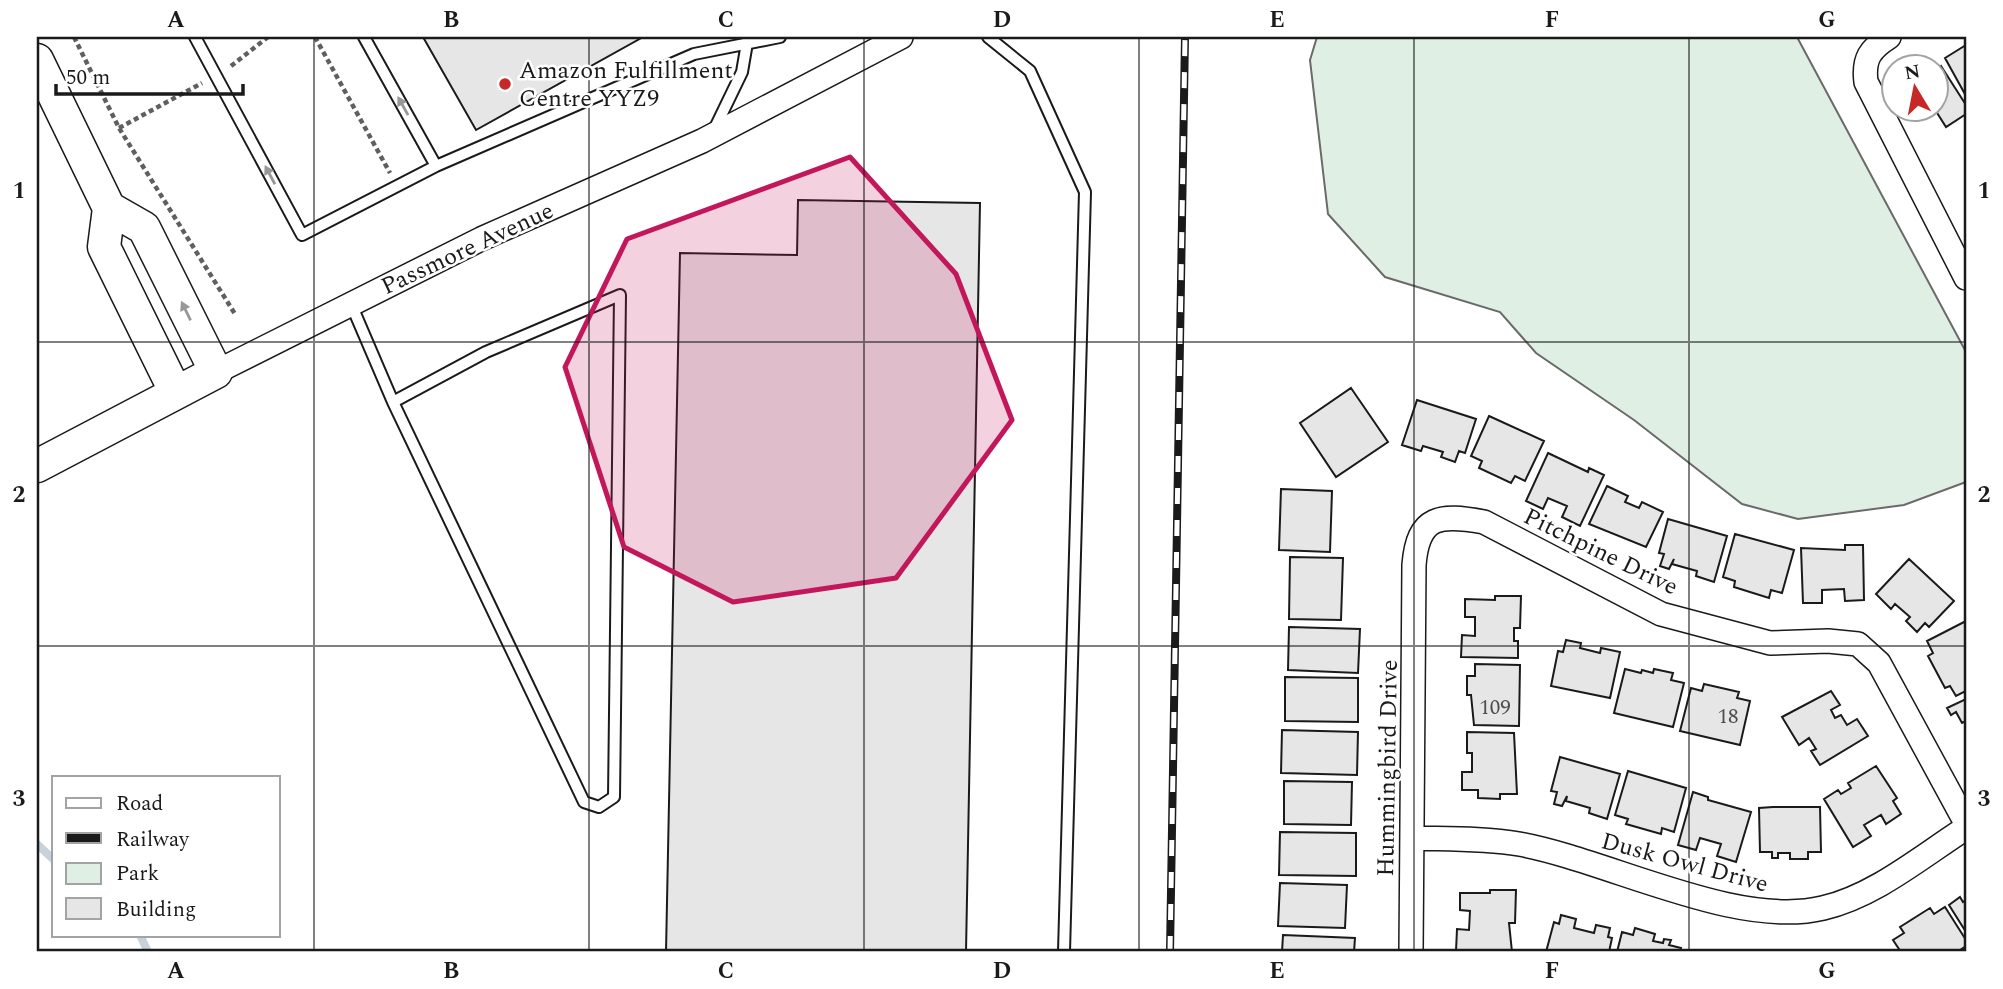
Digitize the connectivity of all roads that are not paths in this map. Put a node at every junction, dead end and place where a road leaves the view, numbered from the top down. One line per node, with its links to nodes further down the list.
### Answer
1 (195, 37): 10 (lane, one-way to 1)
2 (364, 37): 10 (lane, one-way to 2)
3 (780, 37): 7 (lane)
4 (901, 37): 9 (street, Passmore Avenue)
5 (988, 37): 21 (lane)
6 (1889, 37): 12 (street)
7 (748, 39): 9 (lane); 10 (lane)
8 (37, 60): 11 (main road)
9 (712, 135): 13 (street, Passmore Avenue)
10 (436, 166)
11 (109, 208): 14 (main road, one-way to 11); 15 (main road)
12 (1966, 278)
13 (351, 304): 14 (street, Passmore Avenue); 16 (lane)
14 (216, 372): 15 (main road, Passmore Avenue)
15 (176, 393): 17 (main road, Passmore Avenue)
16 (393, 402): 16 (lane)
17 (37, 466)
18 (1416, 585): 19 (street, Pitchpine Drive); 20 (street, Hummingbird Drive)
19 (1966, 825): 20 (street, Dusk Owl Drive)
20 (1412, 838): 22 (street, Hummingbird Drive)
21 (1064, 952)
22 (1411, 952)

